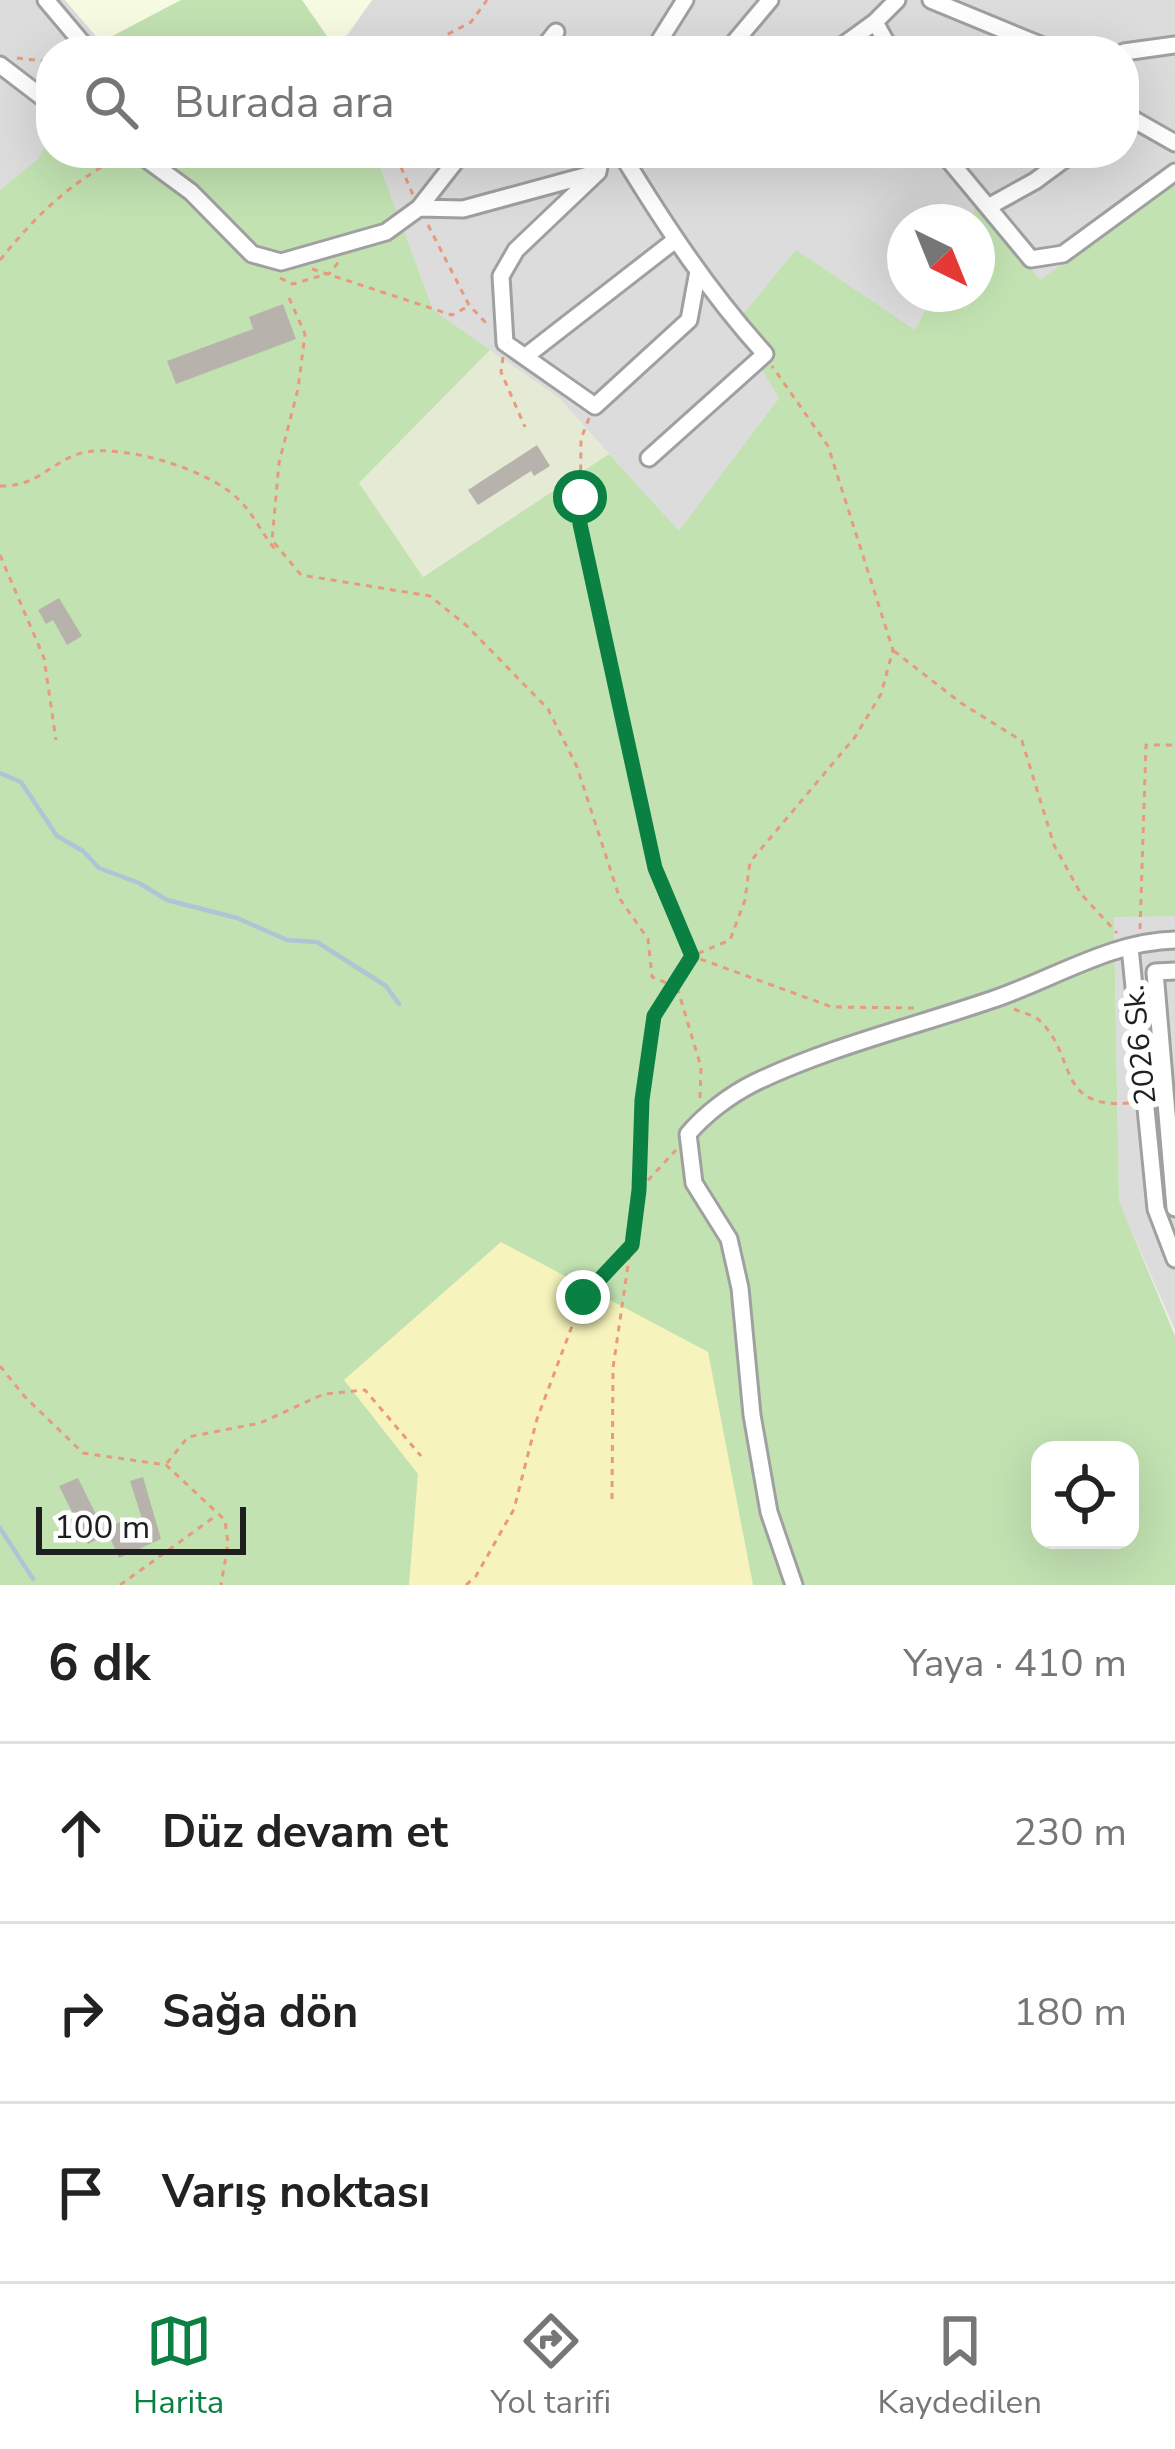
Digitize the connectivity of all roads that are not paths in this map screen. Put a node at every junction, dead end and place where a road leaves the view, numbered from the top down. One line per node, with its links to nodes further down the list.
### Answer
1 (46, 0): 8 (street)
2 (685, 0): 10 (street)
3 (770, 0): 11 (street)
4 (897, 0): 6 (street)
5 (931, 0): 14 (street)
6 (875, 22): 12 (street); 13 (street)
7 (556, 32): 9 (street)
8 (76, 36)
9 (553, 36)
10 (662, 36)
11 (740, 36)
12 (856, 36)
13 (883, 36)
14 (1012, 36)
15 (1175, 45): 16 (street)
16 (1139, 50)
17 (0, 65): 18 (street)
18 (36, 93)
19 (1139, 123): 20 (street)
20 (1175, 143)
21 (158, 168): 31 (street)
22 (450, 168): 31 (street)
23 (599, 168): 27 (street)
24 (630, 168): 33 (street)
25 (956, 168): 29 (street)
26 (1053, 168): 30 (street)
27 (598, 172): 31 (street); 35 (street)
28 (1175, 172): 32 (street)
29 (986, 204)
30 (993, 204)
31 (419, 208)
32 (995, 215)
33 (674, 241): 34 (street); 35 (street)
34 (698, 271): 35 (street); 36 (street)
35 (526, 356)
36 (650, 458)
37 (1175, 940): 38 (street, 2026 Sk.)
38 (1135, 944): 41 (street, 2026 Sk.); 42 (street)
39 (1175, 971): 40 (street, 2026 Sk.)
40 (1175, 1208)
41 (1175, 1258)
42 (794, 1585)

